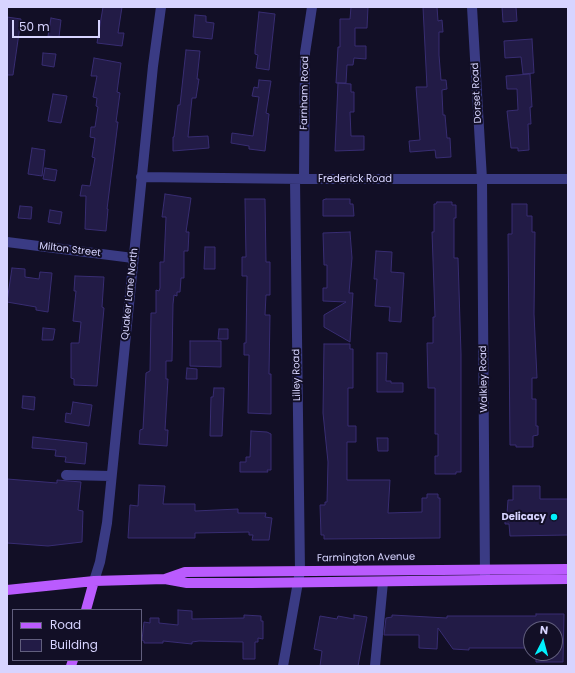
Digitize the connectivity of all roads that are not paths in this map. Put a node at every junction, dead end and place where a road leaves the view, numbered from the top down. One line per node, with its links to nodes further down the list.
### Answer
1 (161, 7): 4 (street, Quaker Lane North)
2 (312, 7): 5 (street, Farnham Road)
3 (472, 7): 6 (street, Dorset Road)
4 (141, 177): 5 (street, Frederick Road); 9 (street, Quaker Lane North)
5 (300, 179): 6 (street, Frederick Road); 14 (street, Lilley Road)
6 (482, 179): 7 (street, Frederick Road); 12 (street, Walkley Road)
7 (568, 179)
8 (7, 242): 9 (street, Milton Street)
9 (133, 258): 11 (street, Quaker Lane North)
10 (66, 475): 11 (street)
11 (111, 476): 18 (street, Quaker Lane North)
12 (485, 569): 13 (main road, Farmington Avenue); 14 (main road, Farmington Avenue); 17 (street, Walkley Road)
13 (568, 569)
14 (300, 571): 15 (main road, Farmington Avenue); 19 (street, Lilley Road)
15 (165, 579): 18 (main road, Farmington Avenue); 19 (main road, Farmington Avenue)
16 (568, 579): 17 (main road, Farmington Avenue)
17 (485, 580): 20 (main road, Farmington Avenue)
18 (94, 581): 21 (main road, Farmington Avenue); 22 (main road)
19 (298, 582): 20 (main road, Farmington Avenue); 23 (street, Lilley Road)
20 (383, 582): 24 (street)
21 (7, 590)
22 (86, 609)
23 (282, 666)
24 (376, 666)

